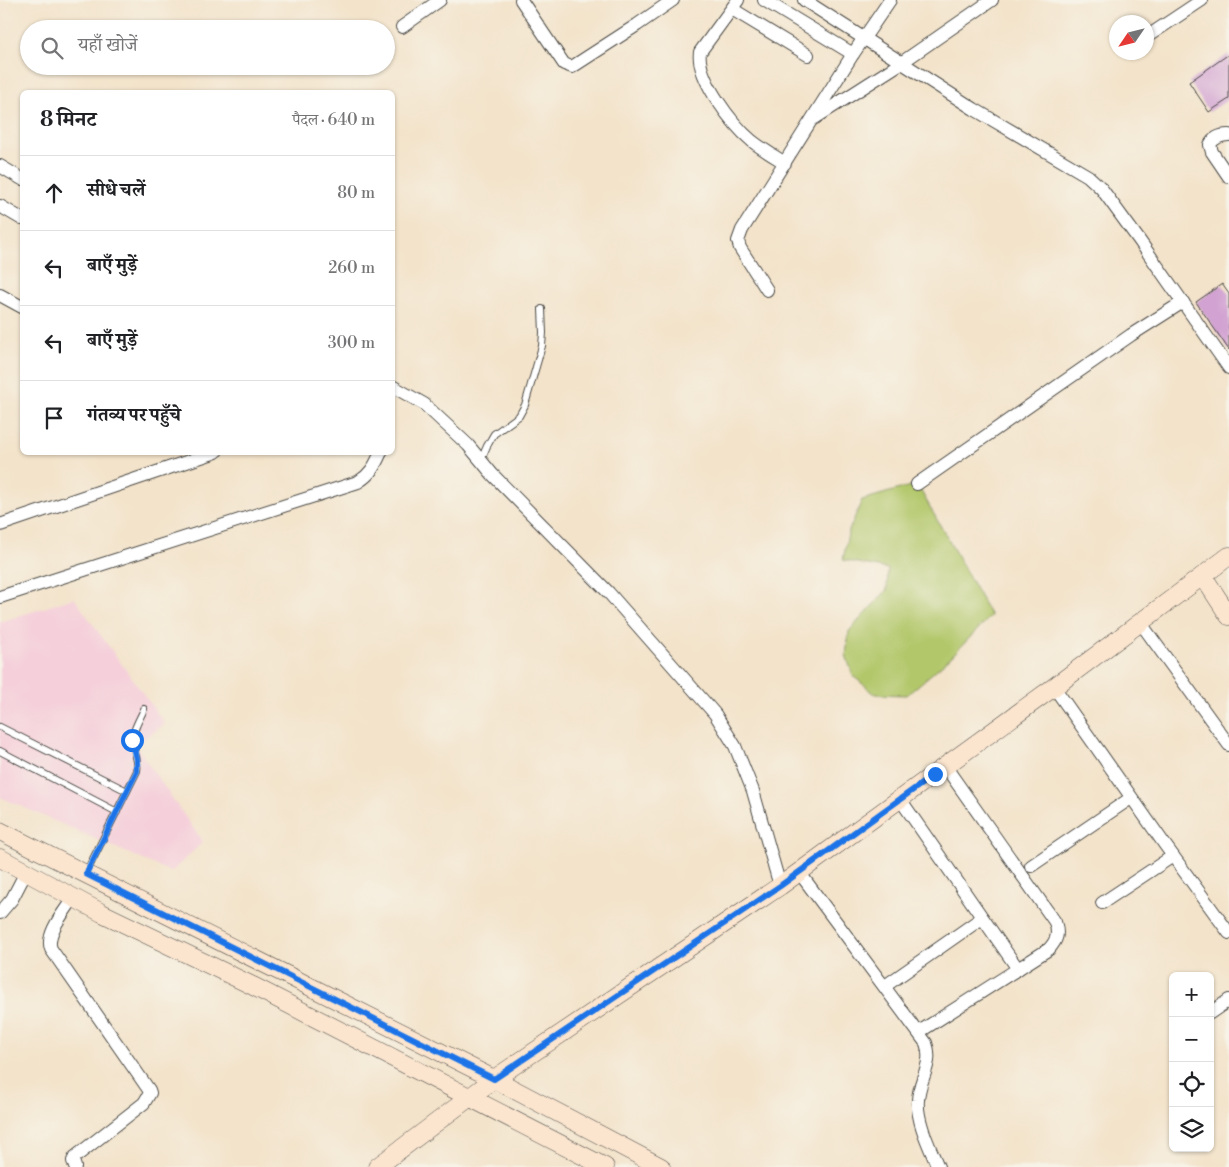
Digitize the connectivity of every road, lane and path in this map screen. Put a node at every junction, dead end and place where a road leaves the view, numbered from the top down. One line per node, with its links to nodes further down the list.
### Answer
1 (440, 0): 10 (street)
2 (521, 0): 3 (street)
3 (673, 0)
4 (764, 0): 13 (street)
5 (804, 0): 12 (street)
6 (890, 0): 12 (street)
7 (992, 0): 15 (street)
8 (1202, 0): 11 (street)
9 (735, 4): 14 (street); 18 (street)
10 (402, 27)
11 (1154, 32)
12 (864, 38): 13 (street); 15 (street)
13 (853, 54): 16 (street)
14 (808, 55)
15 (901, 63): 16 (street); 26 (street)
16 (812, 120): 18 (street)
17 (1229, 135): 20 (street)
18 (785, 162): 24 (street)
19 (0, 166): 21 (street)
20 (1229, 177)
21 (20, 178)
22 (0, 206): 23 (street)
23 (20, 218)
24 (767, 290)
25 (0, 295): 27 (street)
26 (1183, 302): 29 (street); 34 (street)
27 (20, 306)
28 (542, 310): 33 (lane)
29 (1229, 368)
30 (395, 388): 33 (street)
31 (207, 455): 35 (street)
32 (380, 455): 38 (street)
33 (481, 460): 58 (street)
34 (917, 484)
35 (0, 525)
36 (1229, 556): 37 (street)
37 (1203, 576): 39 (street); 40 (street)
38 (0, 597)
39 (1229, 616)
40 (1140, 622): 41 (street); 44 (street)
41 (1054, 687): 46 (street); 48 (street)
42 (144, 709): 47 (lane)
43 (0, 727): 47 (lane)
44 (1229, 745)
45 (0, 751): 50 (lane)
46 (945, 766): 49 (street); 64 (street)
47 (127, 791): 50 (lane)
48 (1131, 798): 52 (street); 54 (street)
49 (900, 799): 56 (street); 62 (street)
50 (117, 812): 57 (lane)
51 (0, 831): 57 (street)
52 (1172, 856): 60 (street); 63 (street)
53 (0, 858): 55 (street)
54 (1031, 866)
55 (26, 872): 59 (street); 61 (street)
56 (799, 872): 58 (street); 65 (street)
57 (86, 874): 69 (street)
58 (780, 886): 69 (street)
59 (74, 898): 70 (street); 71 (street)
60 (1102, 903)
61 (0, 913)
62 (982, 918): 64 (street); 65 (street)
63 (1229, 933)
64 (1018, 969): 68 (street)
65 (885, 986): 68 (street)
66 (1229, 1000): 67 (street)
67 (1214, 1010)
68 (919, 1032): 75 (street)
69 (494, 1079): 70 (street); 74 (street)
70 (471, 1097): 72 (street); 73 (street)
71 (75, 1167)
72 (377, 1167)
73 (605, 1167)
74 (661, 1167)
75 (938, 1167)

